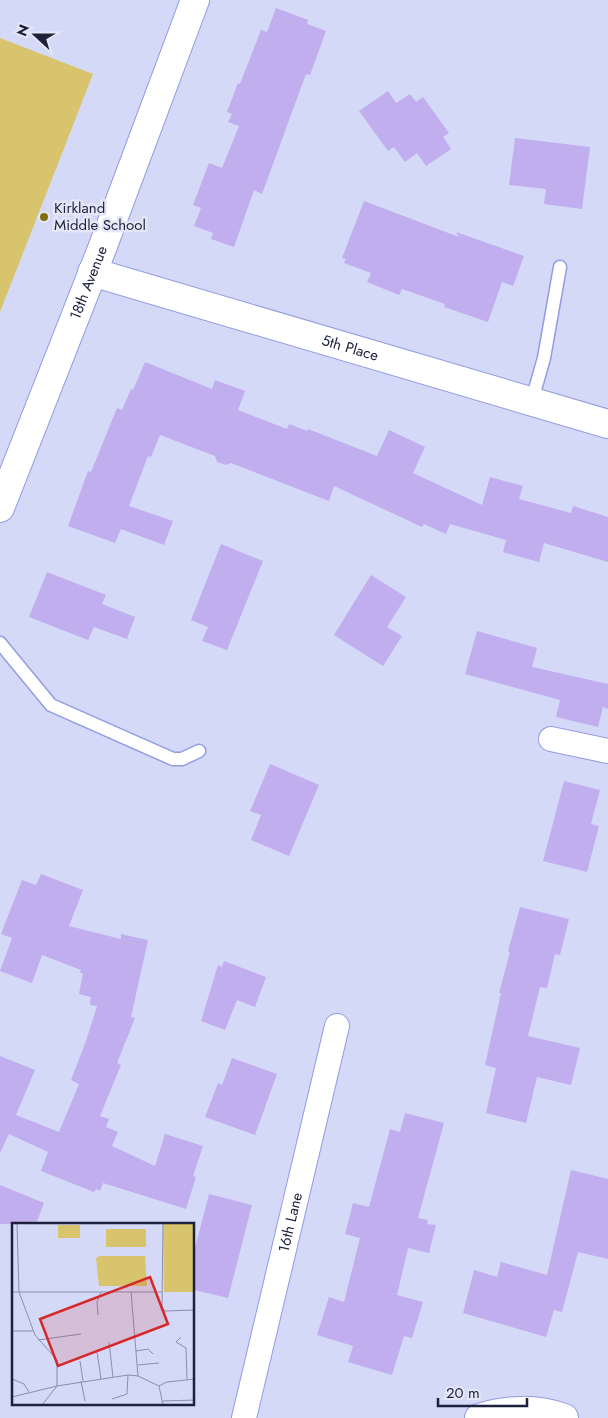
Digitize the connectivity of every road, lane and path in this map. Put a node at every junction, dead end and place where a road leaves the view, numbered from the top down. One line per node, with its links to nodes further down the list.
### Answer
1 (196, 0): 3 (street, 18th Avenue)
2 (560, 267): 4 (lane)
3 (92, 272): 4 (street, 5th Place); 6 (street, 18th Avenue)
4 (532, 400): 5 (street, 5th Place)
5 (608, 424)
6 (0, 508)
7 (0, 643): 10 (lane)
8 (551, 739): 9 (street)
9 (608, 751)
10 (199, 752)
11 (337, 1026): 12 (street, 16th Lane)
12 (244, 1418)
13 (479, 1418): 14 (street)
14 (564, 1418)

